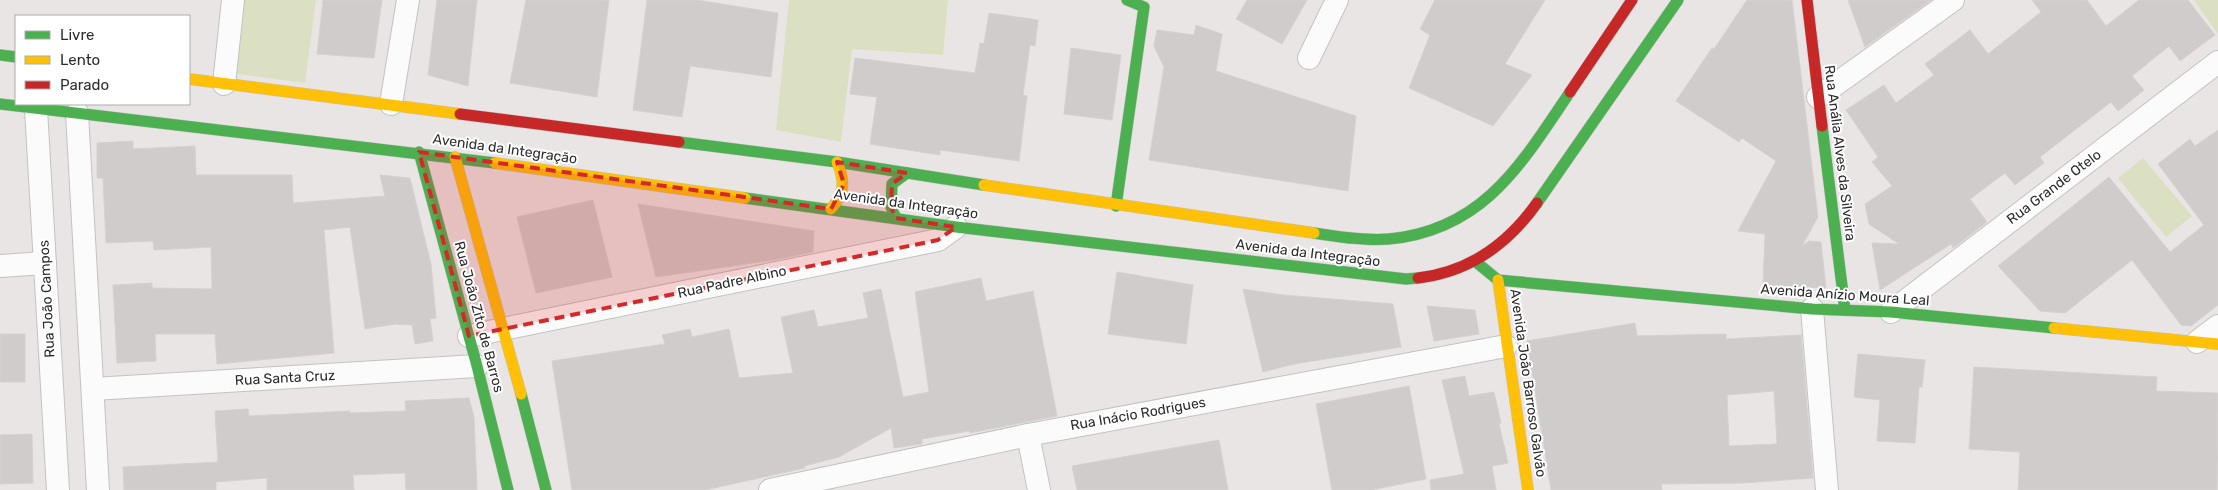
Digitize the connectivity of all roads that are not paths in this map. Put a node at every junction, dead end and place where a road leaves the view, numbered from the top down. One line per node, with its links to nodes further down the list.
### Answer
1 (233, 0): 14 (street)
2 (408, 0): 17 (street)
3 (1337, 0): 11 (street)
4 (1632, 0): 24 (main road, Avenida da Integração)
5 (1678, 0): 28 (main road, Avenida da Integração)
6 (1807, 0): 15 (main road, Rua Anália Alves da Silveira)
7 (1953, 0): 15 (street)
8 (1139, 2): 24 (main road)
9 (0, 54): 10 (main road)
10 (15, 57)
11 (1309, 58)
12 (2218, 62): 34 (street, Rua Grande Otelo)
13 (190, 79): 14 (main road, Avenida da Integração)
14 (224, 84): 17 (main road, Avenida da Integração)
15 (1818, 98): 33 (main road, Rua Anália Alves da Silveira)
16 (0, 104): 18 (main road, Avenida da Integração)
17 (391, 104): 22 (main road, Avenida da Integração)
18 (36, 109): 19 (main road, Avenida da Integração); 29 (street, Rua João Campos)
19 (77, 113): 20 (main road, Avenida da Integração); 41 (street)
20 (418, 152): 21 (main road, Avenida da Integração); 37 (main road, Rua João Zito de Barros)
21 (455, 157): 25 (main road, Avenida da Integração); 36 (main road, Rua João Zito de Barros)
22 (837, 162): 23 (main road, Avenida da Integração); 25 (main road)
23 (907, 172): 24 (main road, Avenida da Integração); 26 (main road)
24 (1116, 206)
25 (831, 209): 26 (main road, Avenida da Integração)
26 (896, 218): 27 (main road, Avenida da Integração)
27 (956, 227): 28 (main road, Avenida da Integração); 36 (street, Rua Padre Albino)
28 (1476, 262): 31 (main road)
29 (44, 263): 30 (street); 43 (street, Rua João Campos)
30 (0, 266)
31 (1498, 280): 32 (main road, Avenida Anízio Moura Leal); 39 (main road, Avenida João Barroso Galvão)
32 (1812, 309): 33 (main road, Avenida Anízio Moura Leal); 50 (street)
33 (1845, 310): 34 (main road, Avenida Anízio Moura Leal)
34 (1891, 312): 38 (main road, Avenida Anízio Moura Leal)
35 (2218, 326): 38 (street)
36 (504, 330): 37 (street, Rua Padre Albino); 46 (main road, Rua João Zito de Barros)
37 (469, 336): 40 (main road, Rua João Zito de Barros)
38 (2208, 343)
39 (1506, 346): 42 (street, Rua Inácio Rodrigues); 49 (main road, Avenida João Barroso Galvão)
40 (477, 366): 41 (street, Rua Santa Cruz); 45 (main road, Rua João Zito de Barros)
41 (93, 389): 44 (street)
42 (1028, 435): 47 (street, Rua Inácio Rodrigues); 48 (street)
43 (58, 490)
44 (98, 490)
45 (508, 490)
46 (546, 490)
47 (770, 490)
48 (1039, 490)
49 (1528, 490)
50 (1827, 490)

